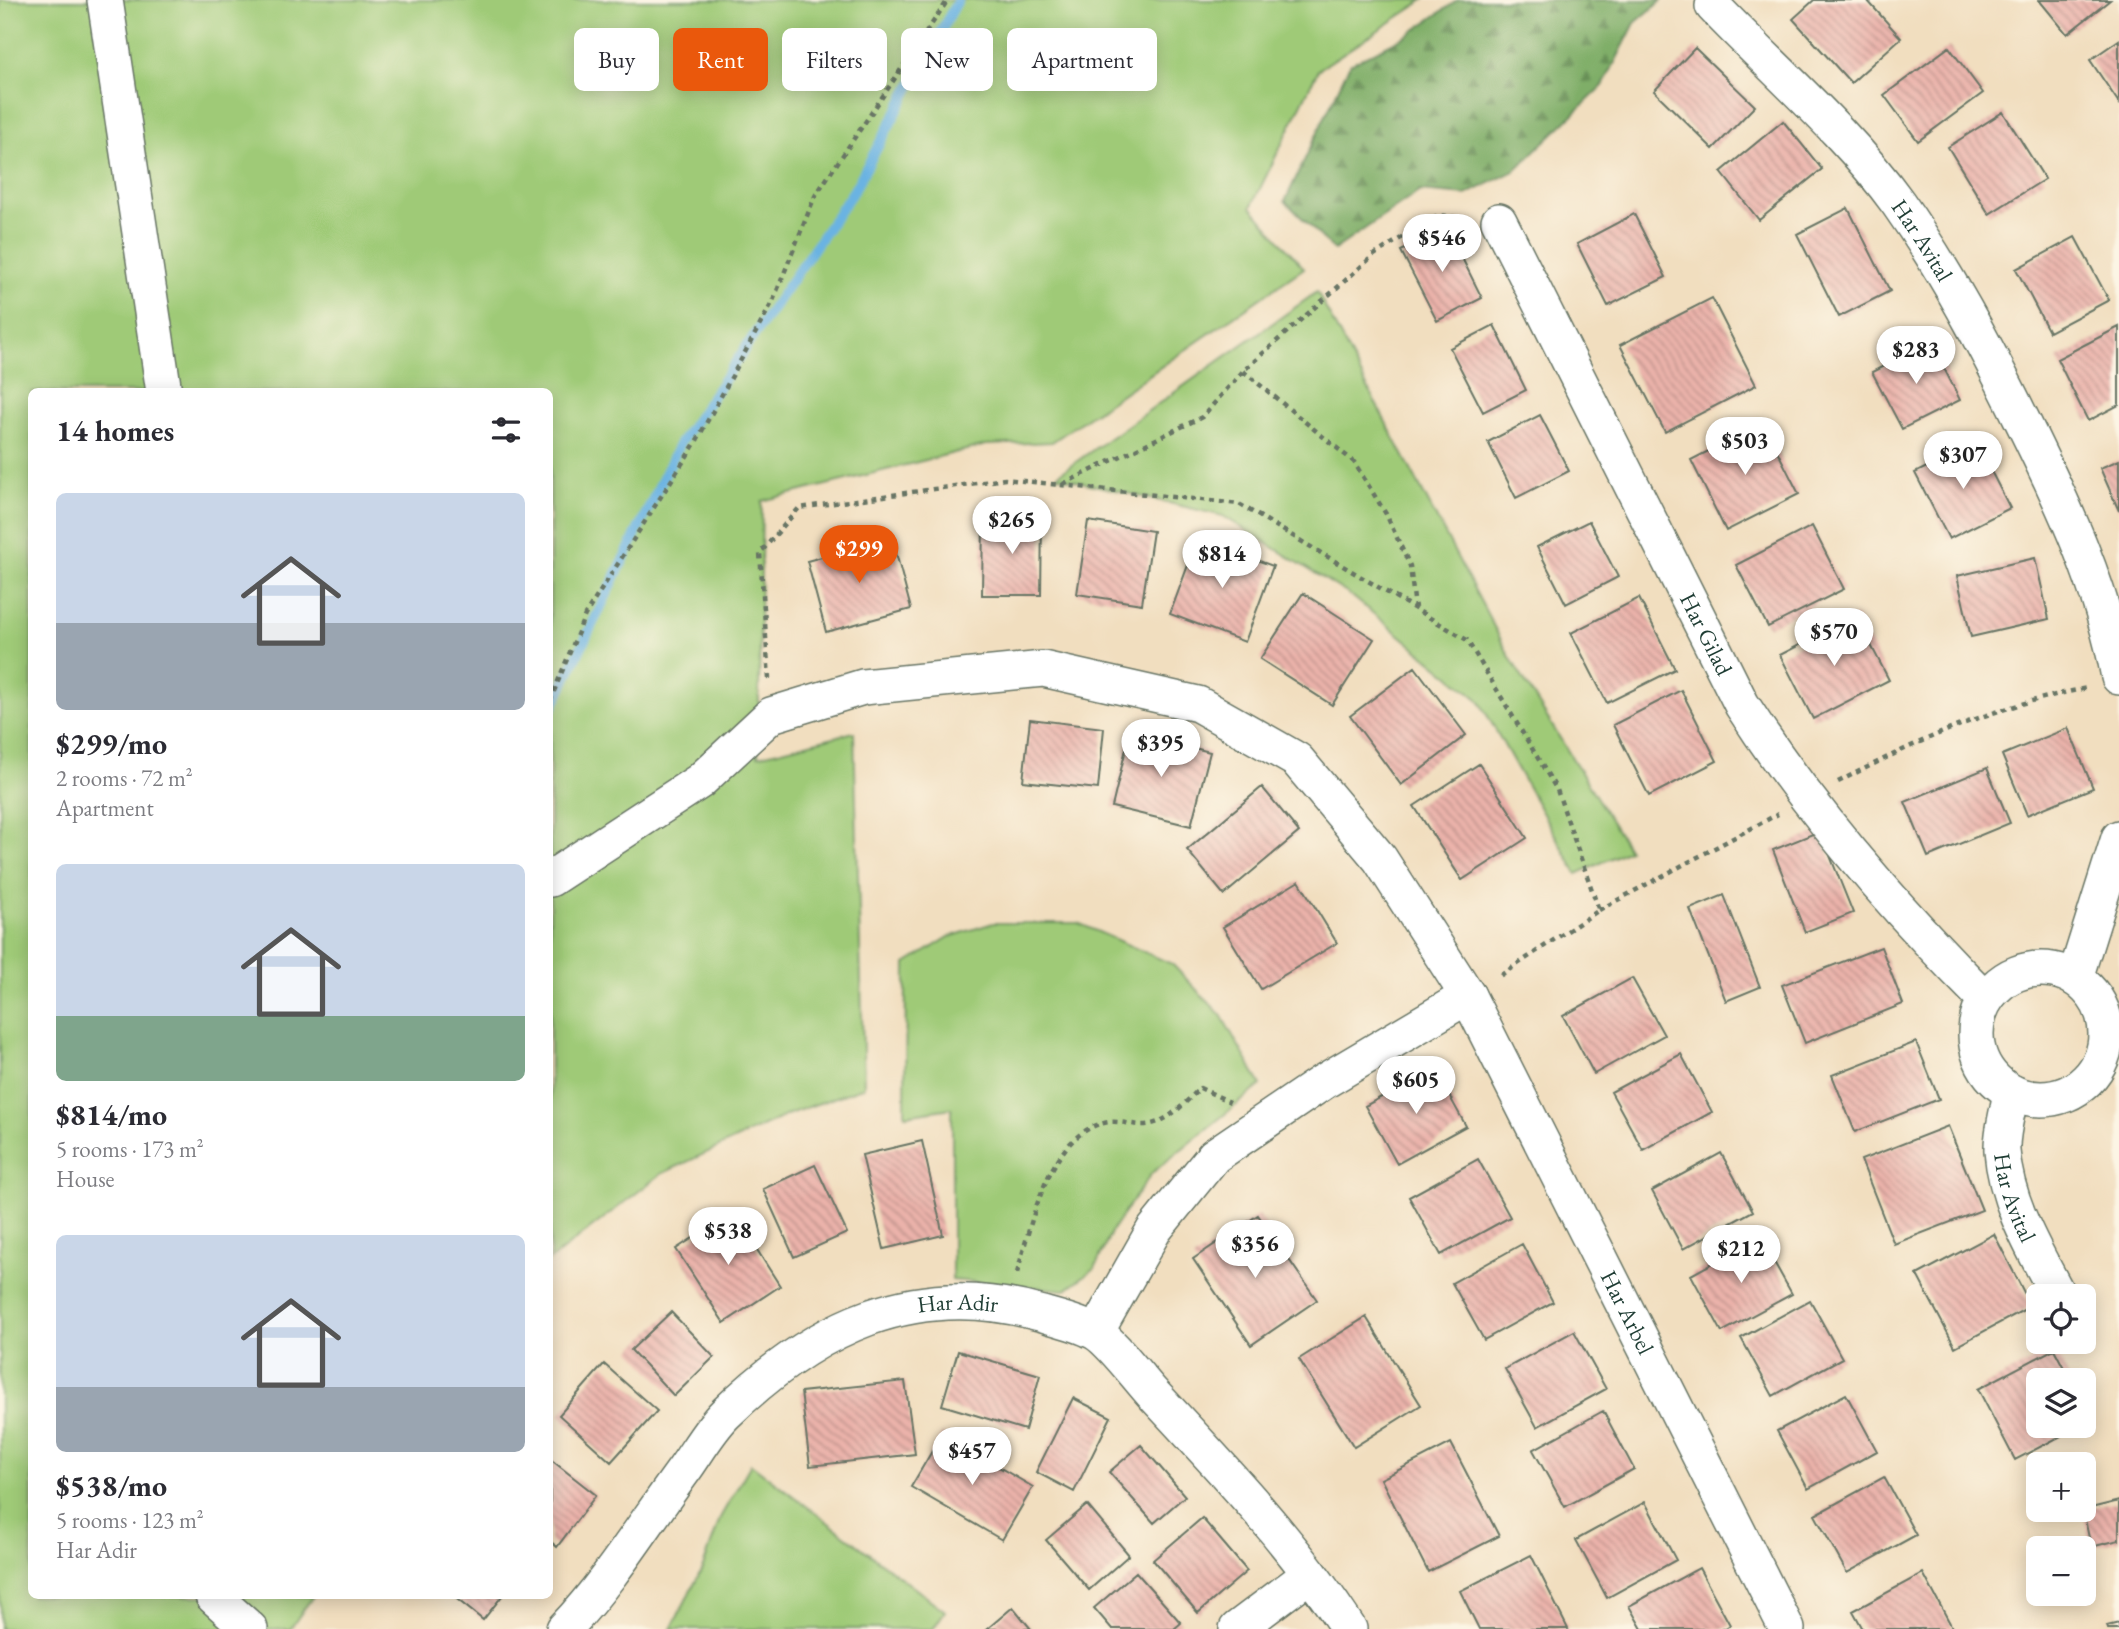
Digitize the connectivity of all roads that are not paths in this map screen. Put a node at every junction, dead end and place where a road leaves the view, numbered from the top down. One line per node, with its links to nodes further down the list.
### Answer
1 (105, 0): 4 (street)
2 (1713, 6): 5 (street, Har Avital)
3 (1499, 221): 10 (street, Har Gilad)
4 (163, 388)
5 (2104, 682)
6 (2119, 838): 8 (street)
7 (553, 877): 9 (street, Har Arbel)
8 (2075, 978): 10 (street); 11 (street)
9 (1468, 996): 14 (street); 21 (street, Har Arbel)
10 (1985, 999): 12 (street)
11 (2111, 1056): 12 (street)
12 (2011, 1092): 13 (street, Har Avital)
13 (2052, 1284)
14 (1096, 1332): 15 (street, Har Adir); 18 (street, Har Adir)
15 (1310, 1574): 19 (street); 20 (street, Har Adir)
16 (216, 1599): 17 (street)
17 (250, 1629)
18 (564, 1629)
19 (1237, 1629)
20 (1349, 1629)
21 (1787, 1629)

